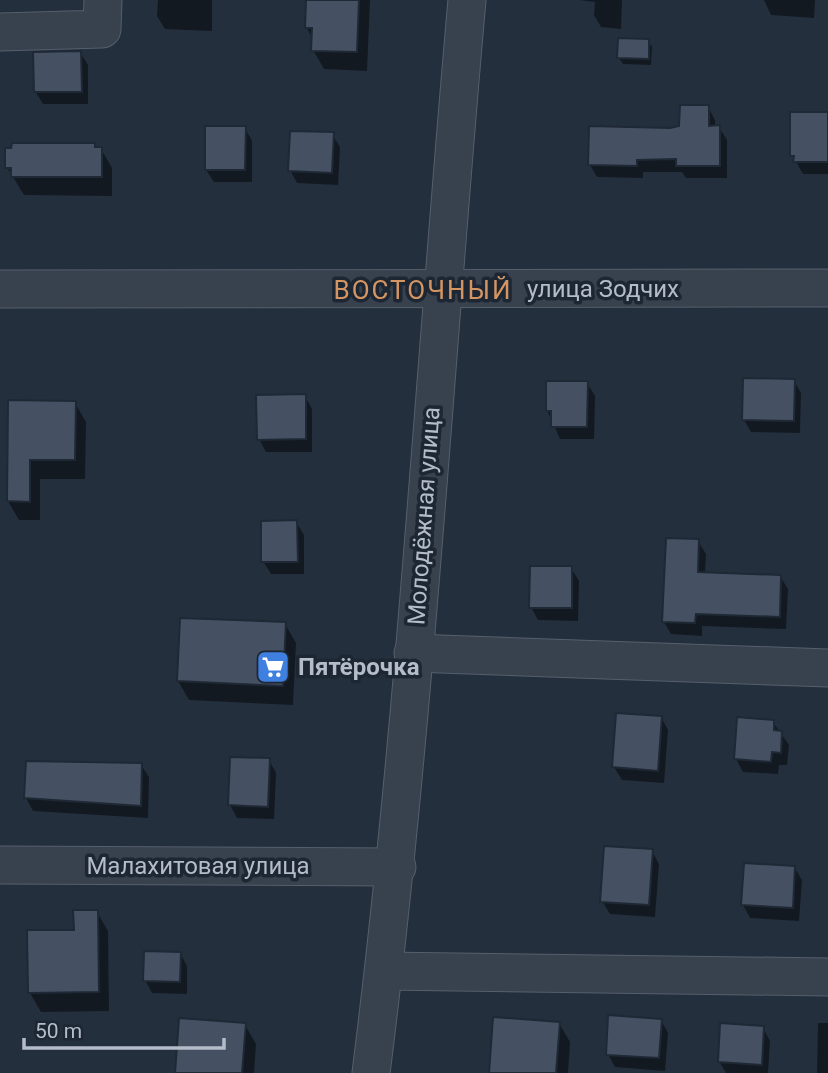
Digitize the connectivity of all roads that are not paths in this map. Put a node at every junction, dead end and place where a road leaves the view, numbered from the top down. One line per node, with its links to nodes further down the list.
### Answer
1 (103, 0): 3 (street)
2 (467, 0): 6 (street, Молодёжная улица)
3 (0, 32)
4 (828, 288): 6 (street, улица Зодчих)
5 (0, 289): 6 (street, улица Зодчих)
6 (441, 290): 7 (street, Молодёжная улица)
7 (414, 653): 8 (street); 10 (street, Молодёжная улица)
8 (828, 668)
9 (0, 865): 10 (street, Малахитовая улица)
10 (397, 867): 11 (street, Молодёжная улица)
11 (384, 971): 12 (street); 13 (street, Молодёжная улица)
12 (828, 977)
13 (372, 1073)

